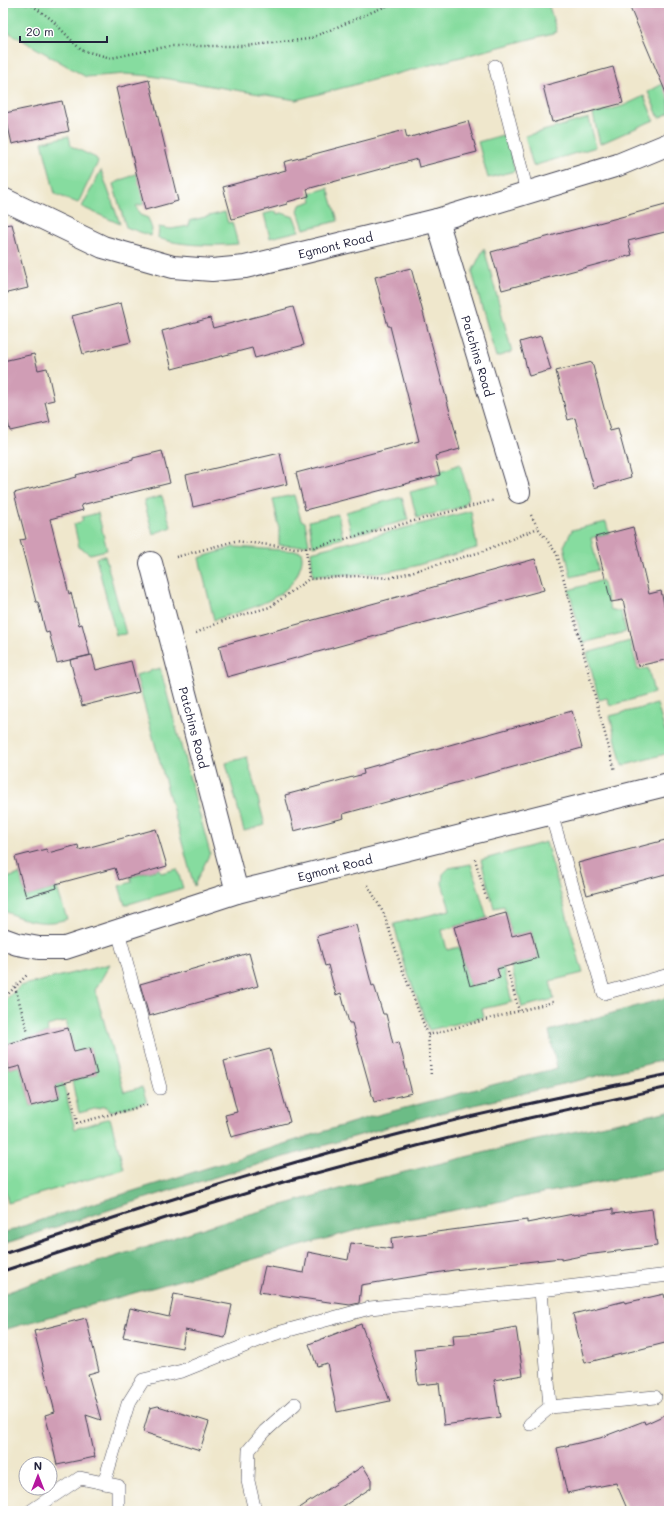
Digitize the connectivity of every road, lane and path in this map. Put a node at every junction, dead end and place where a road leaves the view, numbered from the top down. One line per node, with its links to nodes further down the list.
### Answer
1 (29, 3): 2 (path)
2 (393, 3)
3 (495, 66): 5 (lane)
4 (669, 144): 5 (street, Egmont Road)
5 (527, 192): 7 (street, Egmont Road)
6 (3, 199): 7 (street, Egmont Road)
7 (437, 220): 8 (street, Patchins Road)
8 (519, 492): 9 (path); 10 (path)
9 (538, 528): 12 (path); 15 (path)
10 (306, 548): 11 (path); 12 (path)
11 (151, 563): 13 (street, Patchins Road)
12 (309, 579): 13 (path)
13 (172, 643): 19 (street, Patchins Road)
14 (669, 784): 15 (street, Egmont Road)
15 (622, 796): 16 (street, Egmont Road)
16 (551, 814): 17 (street, Egmont Road); 24 (lane)
17 (469, 835): 18 (street, Egmont Road); 20 (path)
18 (359, 862): 19 (street, Egmont Road); 29 (path)
19 (237, 892): 21 (street, Egmont Road)
20 (487, 901)
21 (118, 931): 22 (street, Egmont Road); 31 (lane)
22 (3, 939)
23 (508, 972): 27 (path)
24 (669, 975)
25 (15, 986): 28 (path)
26 (553, 1002): 27 (path)
27 (519, 1011): 29 (path)
28 (28, 1033)
29 (428, 1035): 30 (path)
30 (430, 1076)
31 (160, 1088)
32 (70, 1091): 33 (path)
33 (149, 1104)
34 (669, 1275): 35 (lane)
35 (541, 1290): 38 (lane); 40 (lane)
36 (655, 1396): 38 (lane)
37 (295, 1404): 43 (lane)
38 (550, 1407): 39 (lane)
39 (530, 1424)
40 (104, 1483): 41 (lane); 42 (lane)
41 (31, 1511)
42 (118, 1511)
43 (255, 1511)

